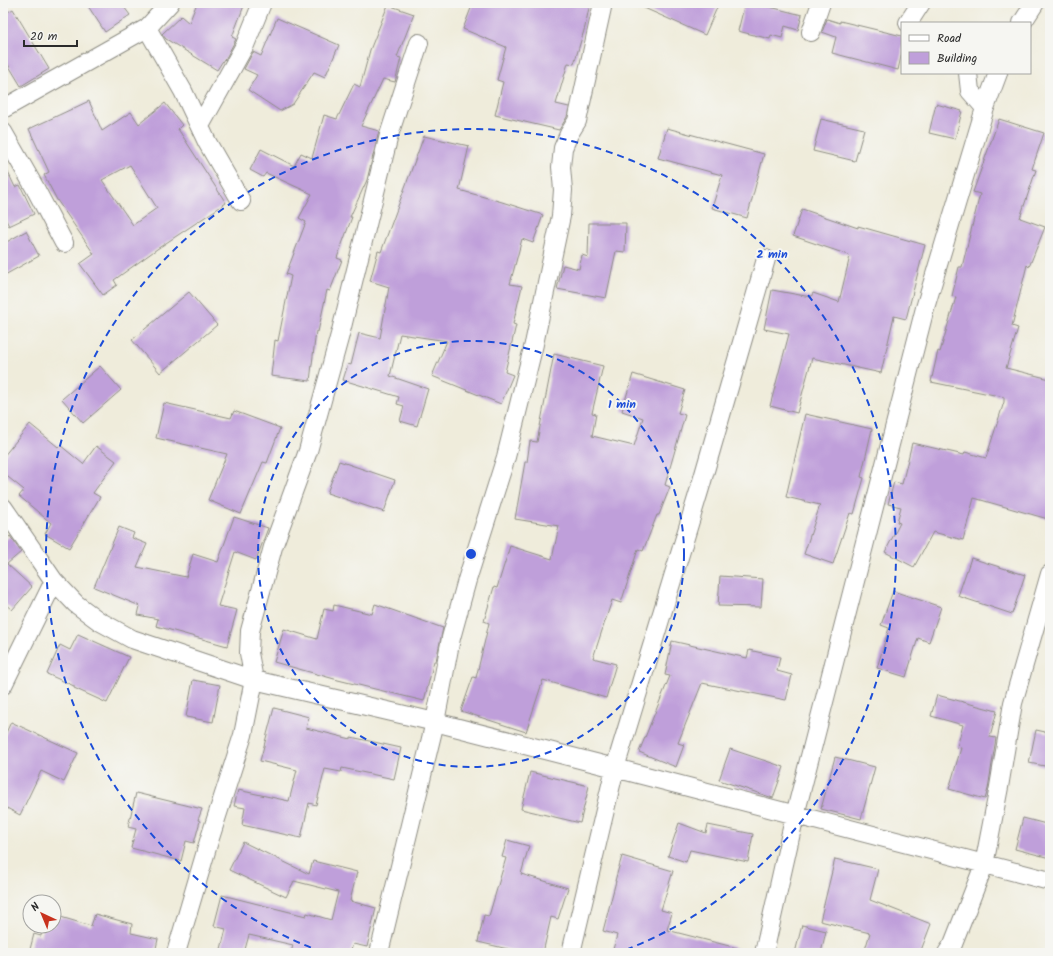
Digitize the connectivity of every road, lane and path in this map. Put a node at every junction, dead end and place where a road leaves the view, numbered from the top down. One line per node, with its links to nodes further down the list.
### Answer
1 (170, 3): 9 (street)
2 (262, 3): 16 (street)
3 (603, 3): 26 (street)
4 (821, 3): 10 (street)
5 (921, 3): 7 (street)
6 (1035, 3): 8 (street)
7 (909, 22)
8 (1023, 22)
9 (147, 28): 15 (street); 16 (street)
10 (811, 32)
11 (419, 43): 24 (street)
12 (968, 74): 14 (street)
13 (998, 74): 14 (street)
14 (985, 108): 28 (street)
15 (3, 109)
16 (200, 126): 18 (street)
17 (3, 132): 19 (street)
18 (241, 200)
19 (64, 243)
20 (766, 259): 27 (street)
21 (3, 507): 23 (street)
22 (1050, 574): 29 (street)
23 (54, 580): 24 (street); 25 (street)
24 (254, 680): 26 (street); 31 (street)
25 (3, 686)
26 (435, 722): 27 (street); 32 (street)
27 (615, 768): 28 (street); 33 (street)
28 (795, 815): 29 (street); 34 (street)
29 (984, 865): 30 (street); 35 (street)
30 (1050, 882)
31 (176, 953)
32 (379, 953)
33 (571, 953)
34 (764, 953)
35 (947, 953)

